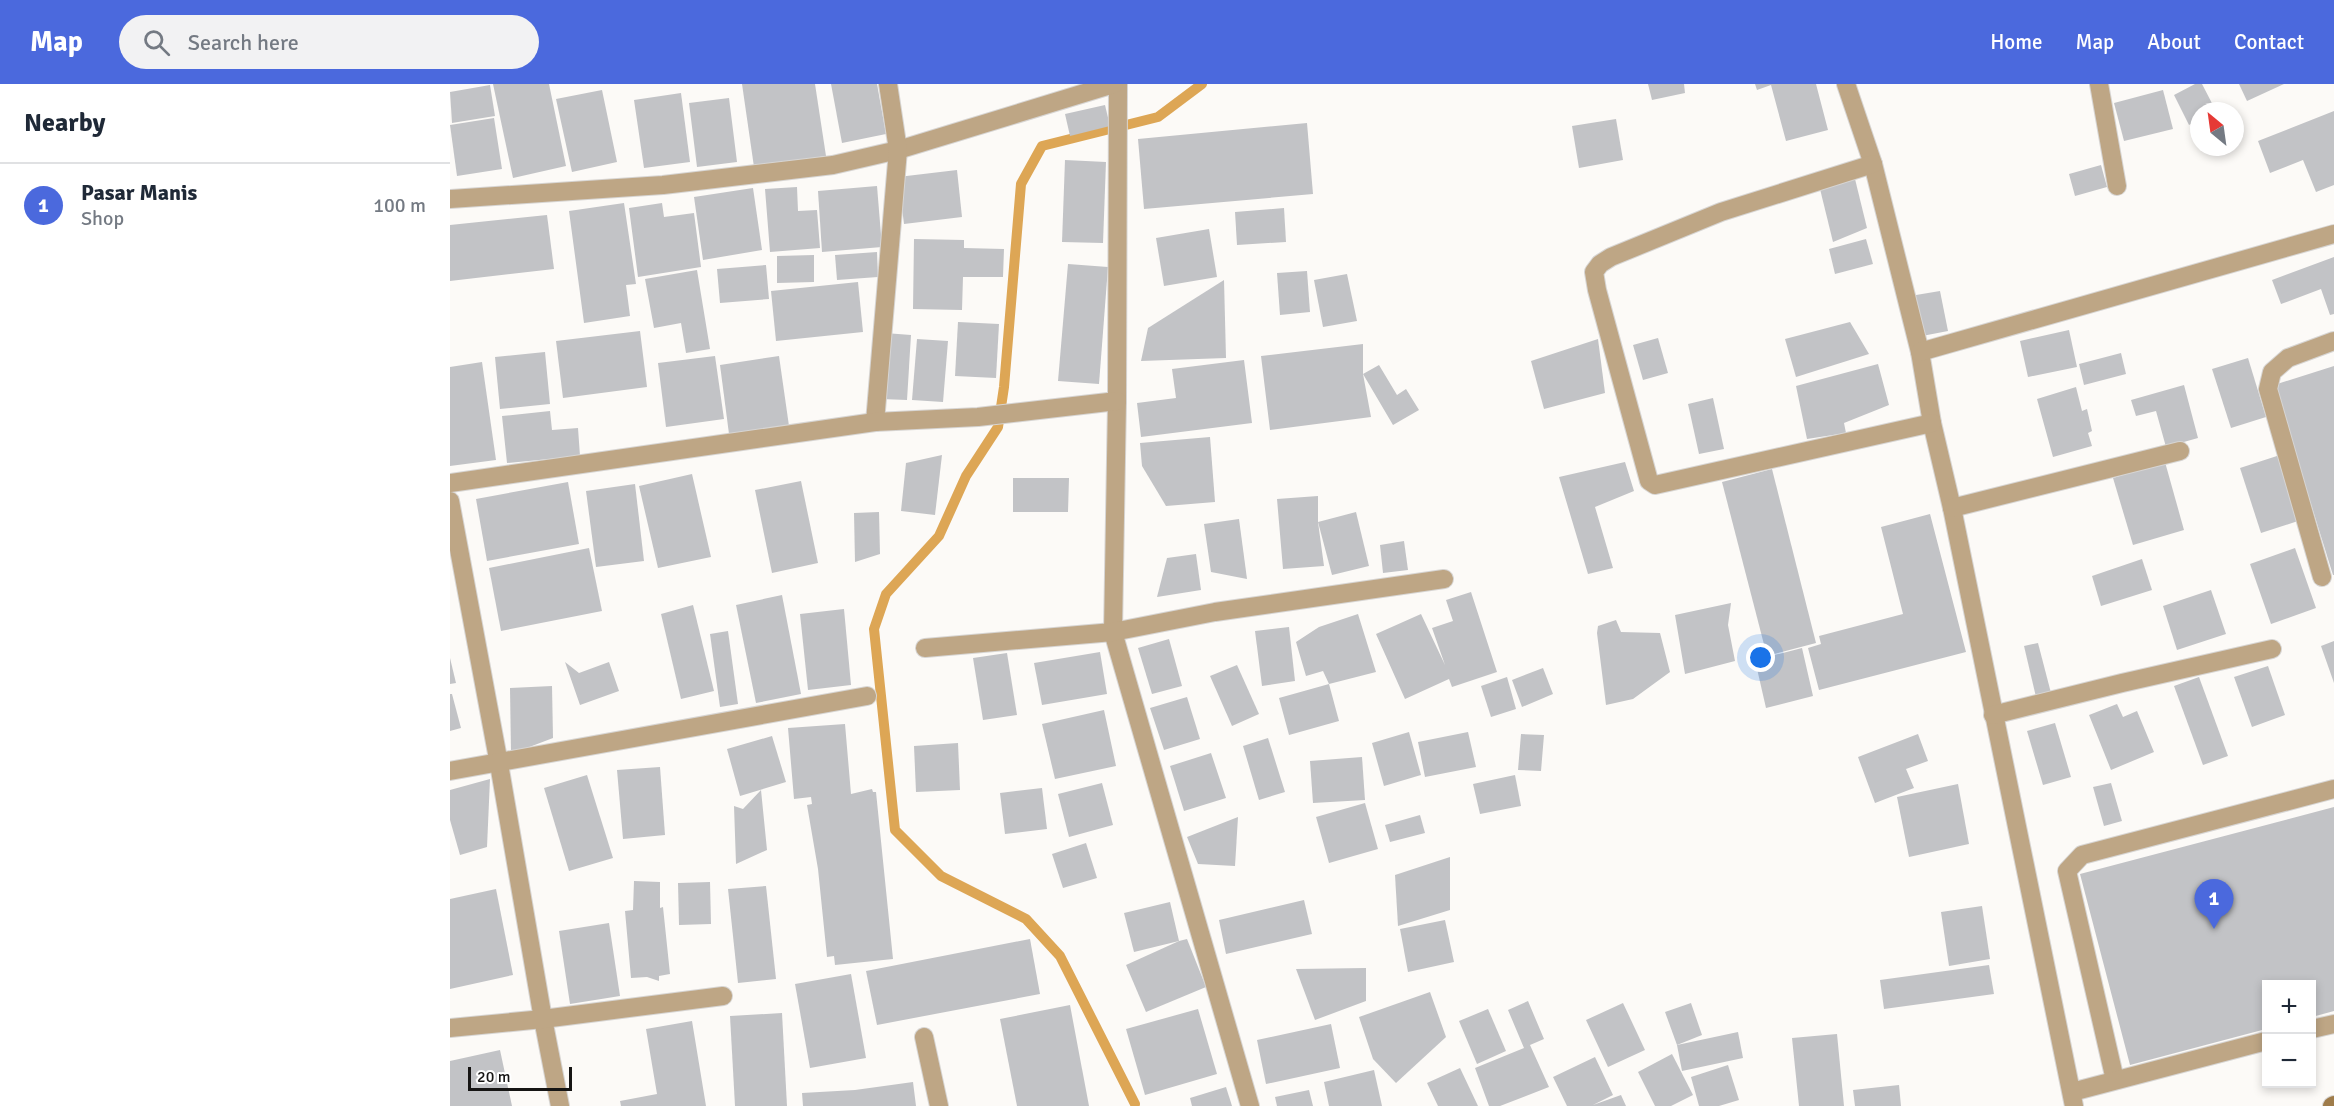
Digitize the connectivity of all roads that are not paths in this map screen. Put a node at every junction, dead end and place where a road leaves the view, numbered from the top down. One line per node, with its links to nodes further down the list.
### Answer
1 (888, 84): 5 (street)
2 (1846, 84): 6 (street)
3 (2099, 84): 7 (street)
4 (1117, 86): 5 (street); 12 (street)
5 (898, 150): 8 (street); 13 (street)
6 (1873, 164): 11 (street); 14 (street)
7 (2117, 186)
8 (450, 199)
9 (2334, 234): 11 (street)
10 (2334, 341): 19 (street)
11 (1920, 352): 14 (street)
12 (1117, 401): 13 (street); 21 (street)
13 (875, 422): 16 (street)
14 (1932, 423): 18 (street)
15 (2180, 451): 18 (street)
16 (450, 483)
17 (450, 501): 26 (street)
18 (1952, 508): 25 (street)
19 (2322, 577)
20 (1444, 579): 21 (street)
21 (1113, 632): 22 (street); 40 (street)
22 (925, 648)
23 (2272, 649): 25 (street)
24 (867, 696): 26 (street)
25 (1993, 715): 37 (street)
26 (500, 764): 27 (street); 30 (street)
27 (450, 771)
28 (2334, 789): 36 (street)
29 (723, 996): 30 (street)
30 (543, 1020): 32 (street); 38 (street)
31 (2334, 1024): 33 (street)
32 (450, 1028)
33 (2316, 1028)
34 (924, 1037): 39 (street)
35 (2262, 1042): 36 (street)
36 (2115, 1080): 37 (street)
37 (2073, 1099)
38 (560, 1106)
39 (939, 1106)
40 (1250, 1106)

